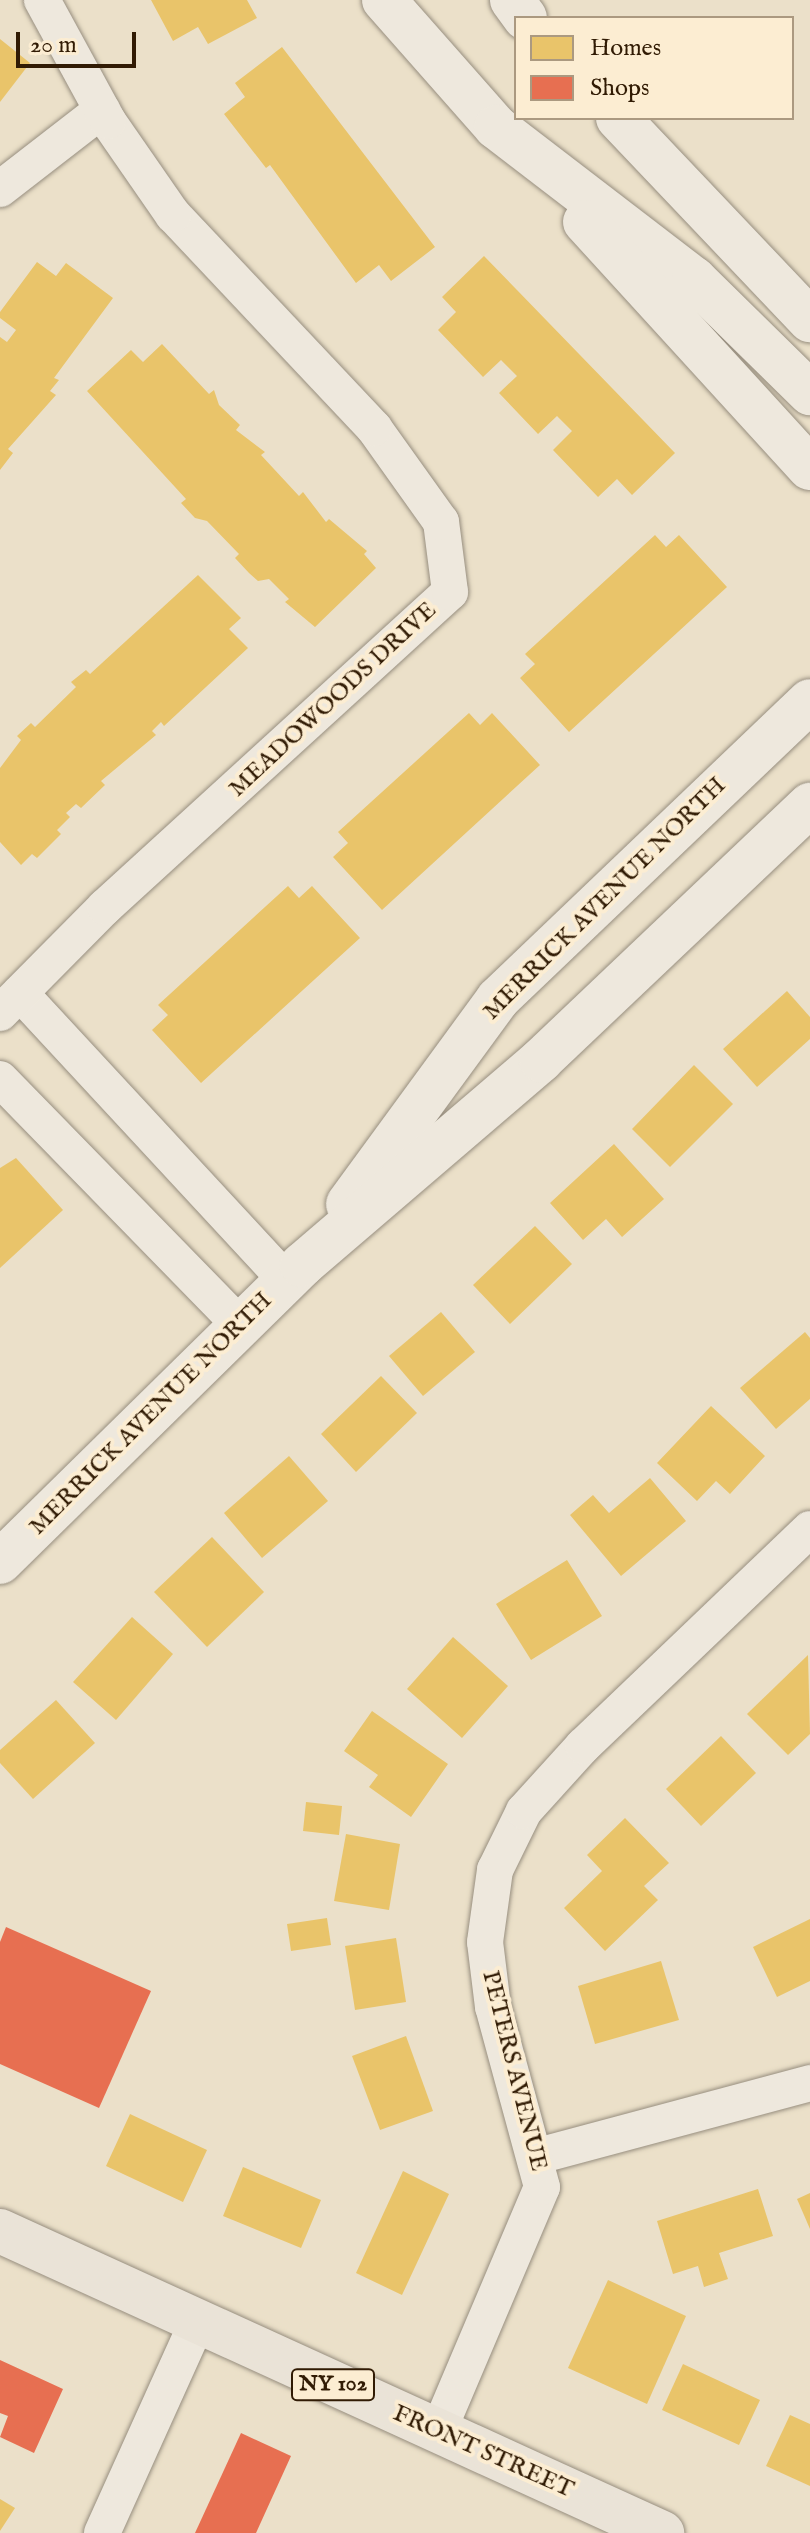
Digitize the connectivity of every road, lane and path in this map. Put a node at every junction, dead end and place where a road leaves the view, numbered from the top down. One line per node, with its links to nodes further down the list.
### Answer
1 (42, 0): 3 (street, MEADOWOODS DRIVE)
2 (384, 0): 5 (main road)
3 (102, 110): 6 (street); 12 (street, MEADOWOODS DRIVE)
4 (620, 120): 7 (main road)
5 (496, 127): 8 (main road); 9 (main road)
6 (0, 189)
7 (810, 320)
8 (810, 393)
9 (810, 468)
10 (810, 701): 14 (main road, MERRICK AVENUE NORTH)
11 (810, 805): 14 (main road, MERRICK AVENUE NORTH)
12 (10, 1003): 14 (street, MEADOWOODS DRIVE)
13 (0, 1079): 15 (street)
14 (294, 1273): 15 (main road, MERRICK AVENUE NORTH)
15 (240, 1325): 17 (main road, MERRICK AVENUE NORTH)
16 (810, 1529): 19 (street, PETERS AVENUE)
17 (0, 1562)
18 (810, 2083): 19 (street)
19 (538, 2156): 22 (street, PETERS AVENUE)
20 (0, 2231): 21 (main road, FRONT STREET / NY 102)
21 (197, 2323): 22 (main road, FRONT STREET / NY 102); 24 (street)
22 (438, 2432): 23 (main road, FRONT STREET / NY 102)
23 (610, 2523): 25 (main road, FRONT STREET / NY 102)
24 (102, 2533)
25 (662, 2533)

